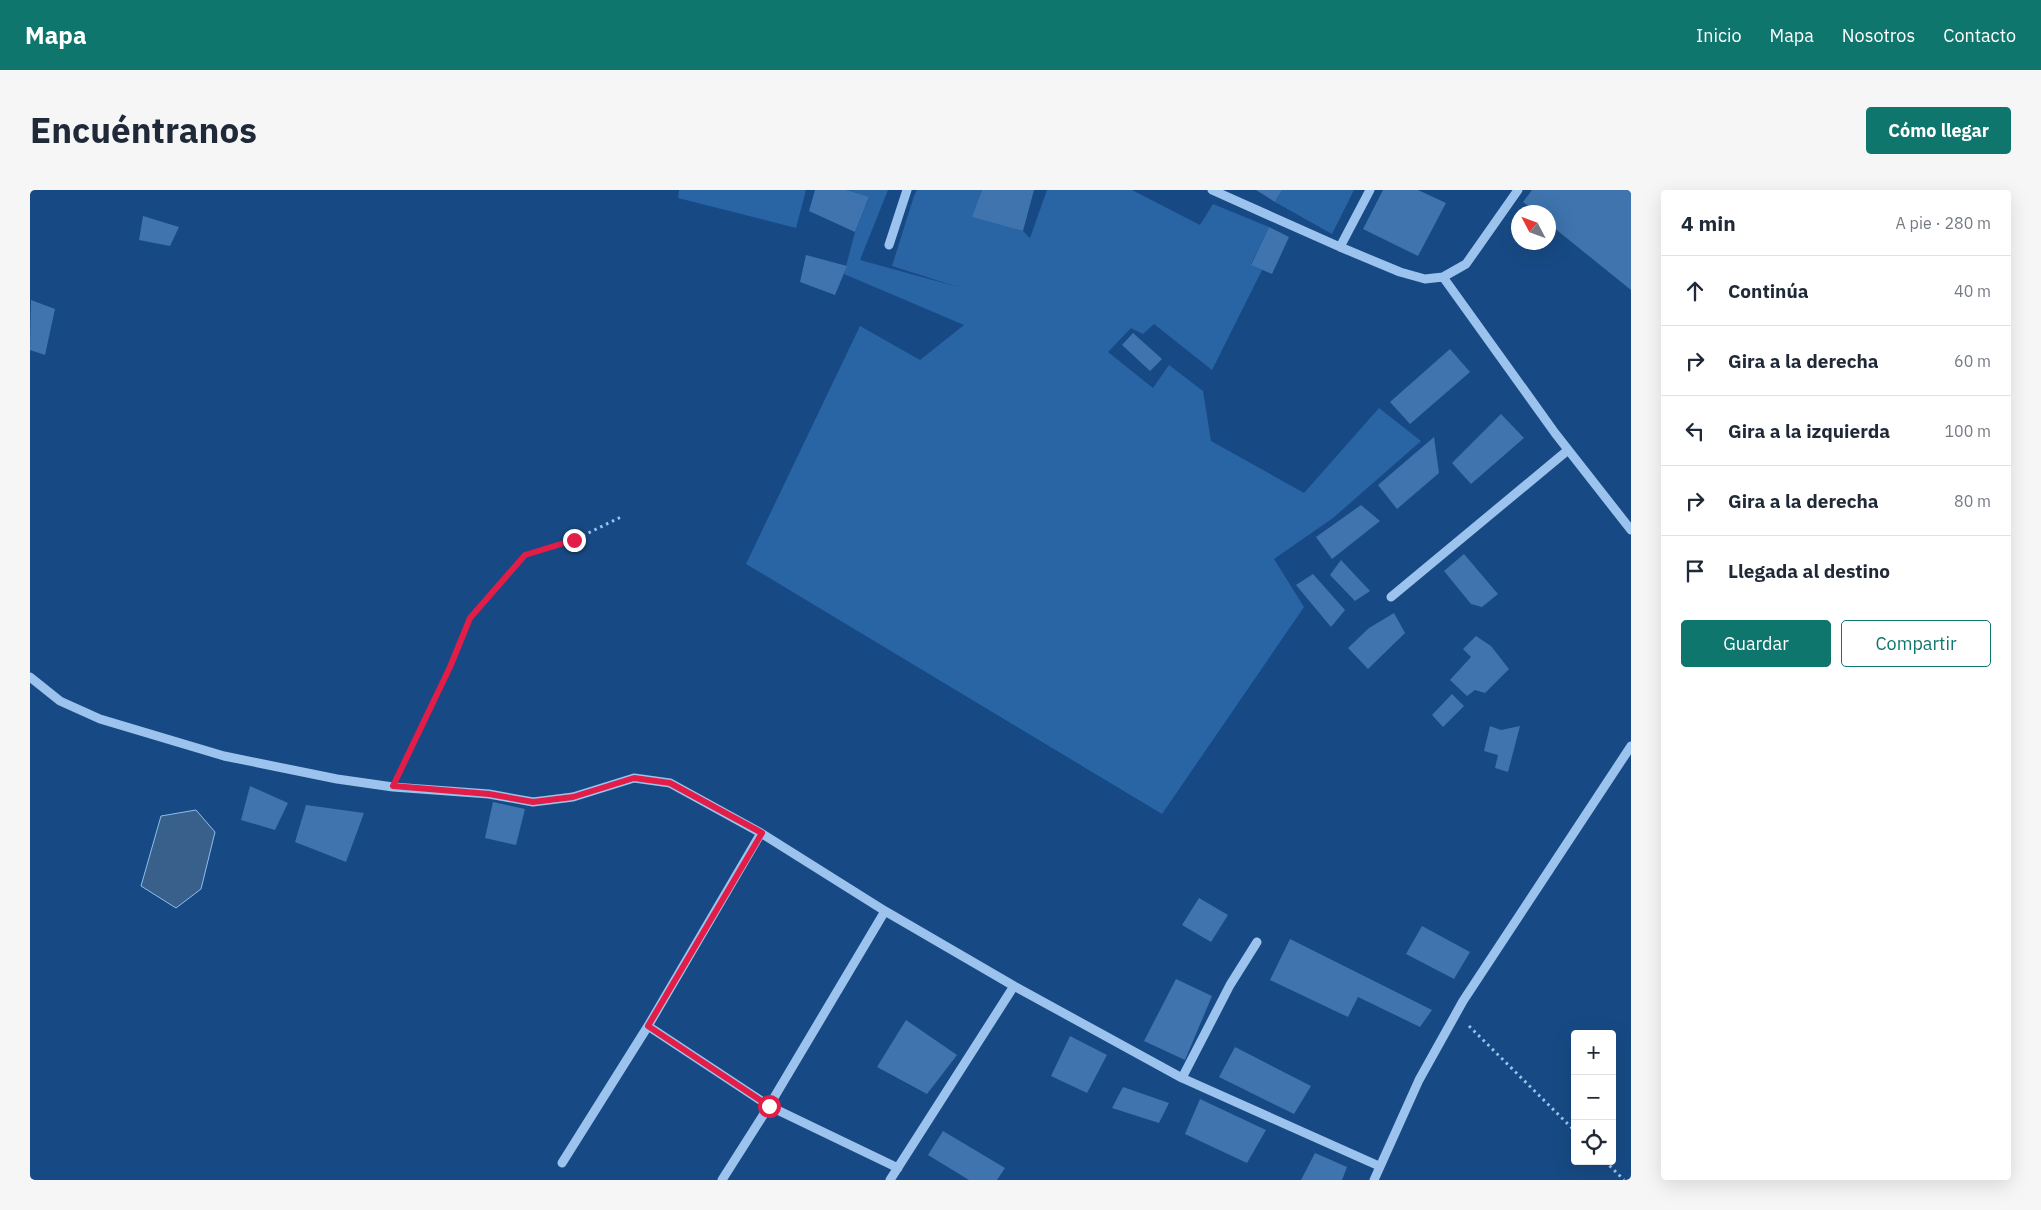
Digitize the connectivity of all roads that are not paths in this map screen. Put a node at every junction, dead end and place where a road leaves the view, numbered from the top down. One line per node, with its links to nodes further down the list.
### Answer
1 (907, 190): 5 (street)
2 (1212, 190): 6 (street)
3 (1370, 190): 6 (street)
4 (1518, 190): 7 (street)
5 (889, 245)
6 (1340, 247): 7 (street)
7 (1443, 277): 8 (street)
8 (1568, 450): 9 (street); 10 (street)
9 (1631, 530)
10 (1391, 597)
11 (30, 677): 13 (street)
12 (1631, 746): 21 (street)
13 (762, 833): 14 (street); 17 (street)
14 (885, 911): 16 (street); 19 (street)
15 (1257, 942): 18 (street)
16 (1014, 986): 18 (street); 22 (street)
17 (648, 1026): 19 (street); 20 (street)
18 (1182, 1078): 21 (street)
19 (769, 1106): 22 (street); 23 (street)
20 (562, 1163)
21 (1379, 1166): 25 (street)
22 (898, 1168): 24 (street)
23 (722, 1180)
24 (890, 1180)
25 (1374, 1180)

